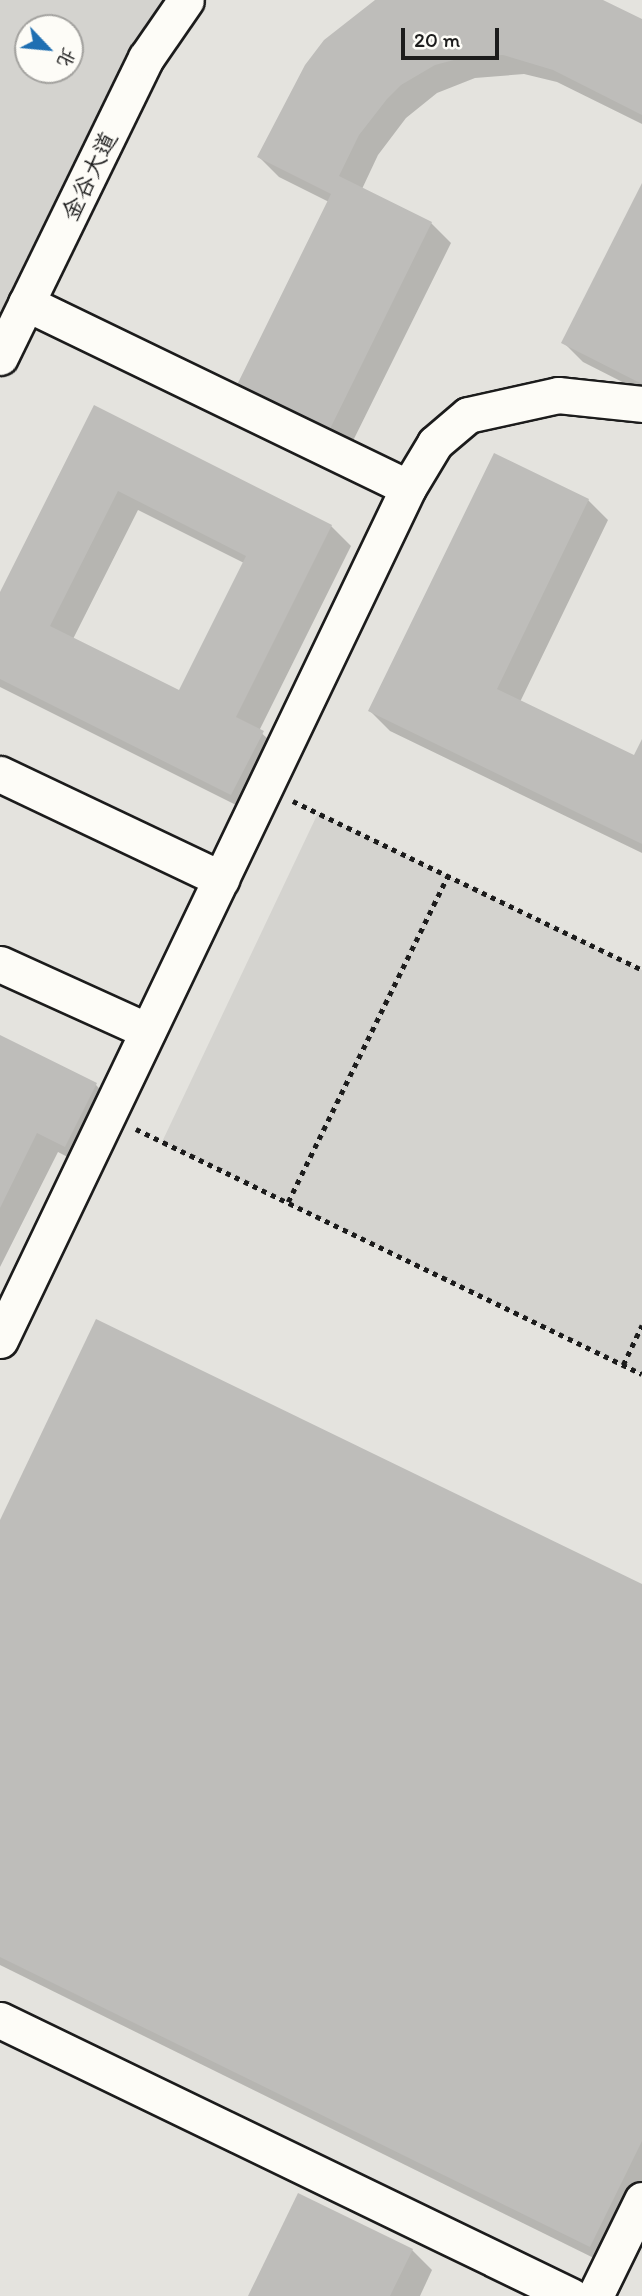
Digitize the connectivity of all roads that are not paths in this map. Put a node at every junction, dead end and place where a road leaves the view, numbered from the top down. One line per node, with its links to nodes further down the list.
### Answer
1 (186, 0): 2 (lane, 金谷大道)
2 (26, 303): 3 (lane, 金谷大道); 5 (lane)
3 (0, 357)
4 (642, 404): 5 (lane)
5 (408, 488): 7 (lane)
6 (0, 774): 7 (lane)
7 (220, 879): 9 (lane)
8 (0, 964): 9 (lane)
9 (148, 1031): 10 (lane)
10 (0, 1340)
11 (0, 2020): 13 (lane)
12 (642, 2200): 14 (lane)
13 (572, 2296)
14 (595, 2296)

